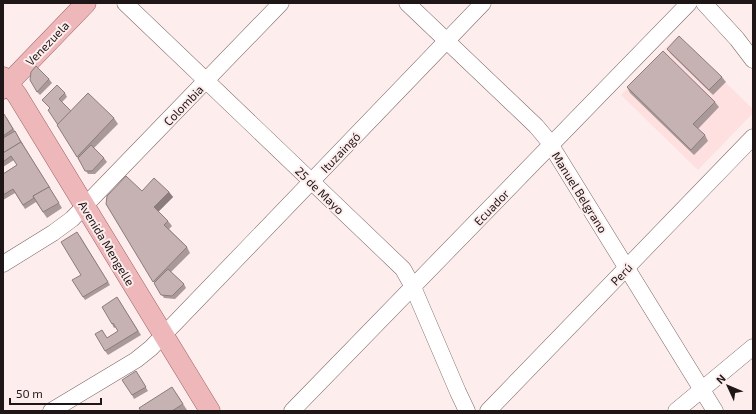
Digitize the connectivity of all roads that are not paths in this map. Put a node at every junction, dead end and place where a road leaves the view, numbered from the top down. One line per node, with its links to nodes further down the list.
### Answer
1 (86, 3): 11 (main road, Venezuela)
2 (125, 3): 10 (street, 25 de Mayo)
3 (281, 3): 10 (street, Colombia)
4 (407, 3): 8 (street, Manuel Belgrano)
5 (483, 3): 8 (street, Ituzaingó)
6 (689, 3): 13 (street, Ecuador)
7 (704, 3): 9 (street)
8 (447, 41): 13 (street, Manuel Belgrano); 14 (street, Ituzaingó)
9 (753, 60)
10 (206, 80): 14 (street, 25 de Mayo); 15 (street, Colombia)
11 (5, 83): 15 (main road, Avenida Mengelle)
12 (753, 137): 17 (street, Perú)
13 (551, 145): 17 (street, Manuel Belgrano); 18 (street, Ecuador)
14 (312, 182): 18 (street, 25 de Mayo); 19 (street, Ituzaingó)
15 (85, 206): 16 (street, Colombia); 19 (main road, Avenida Mengelle)
16 (3, 264)
17 (627, 268): 21 (street, Manuel Belgrano); 26 (street, Perú)
18 (413, 287): 24 (street, Ecuador); 25 (street, 25 de Mayo)
19 (164, 335): 22 (street, Ituzaingó); 23 (main road, Avenida Mengelle)
20 (753, 347): 21 (street)
21 (701, 390): 27 (street); 28 (street, Manuel Belgrano)
22 (51, 411)
23 (210, 411)
24 (292, 411)
25 (467, 411)
26 (488, 411)
27 (676, 411)
28 (715, 411)

